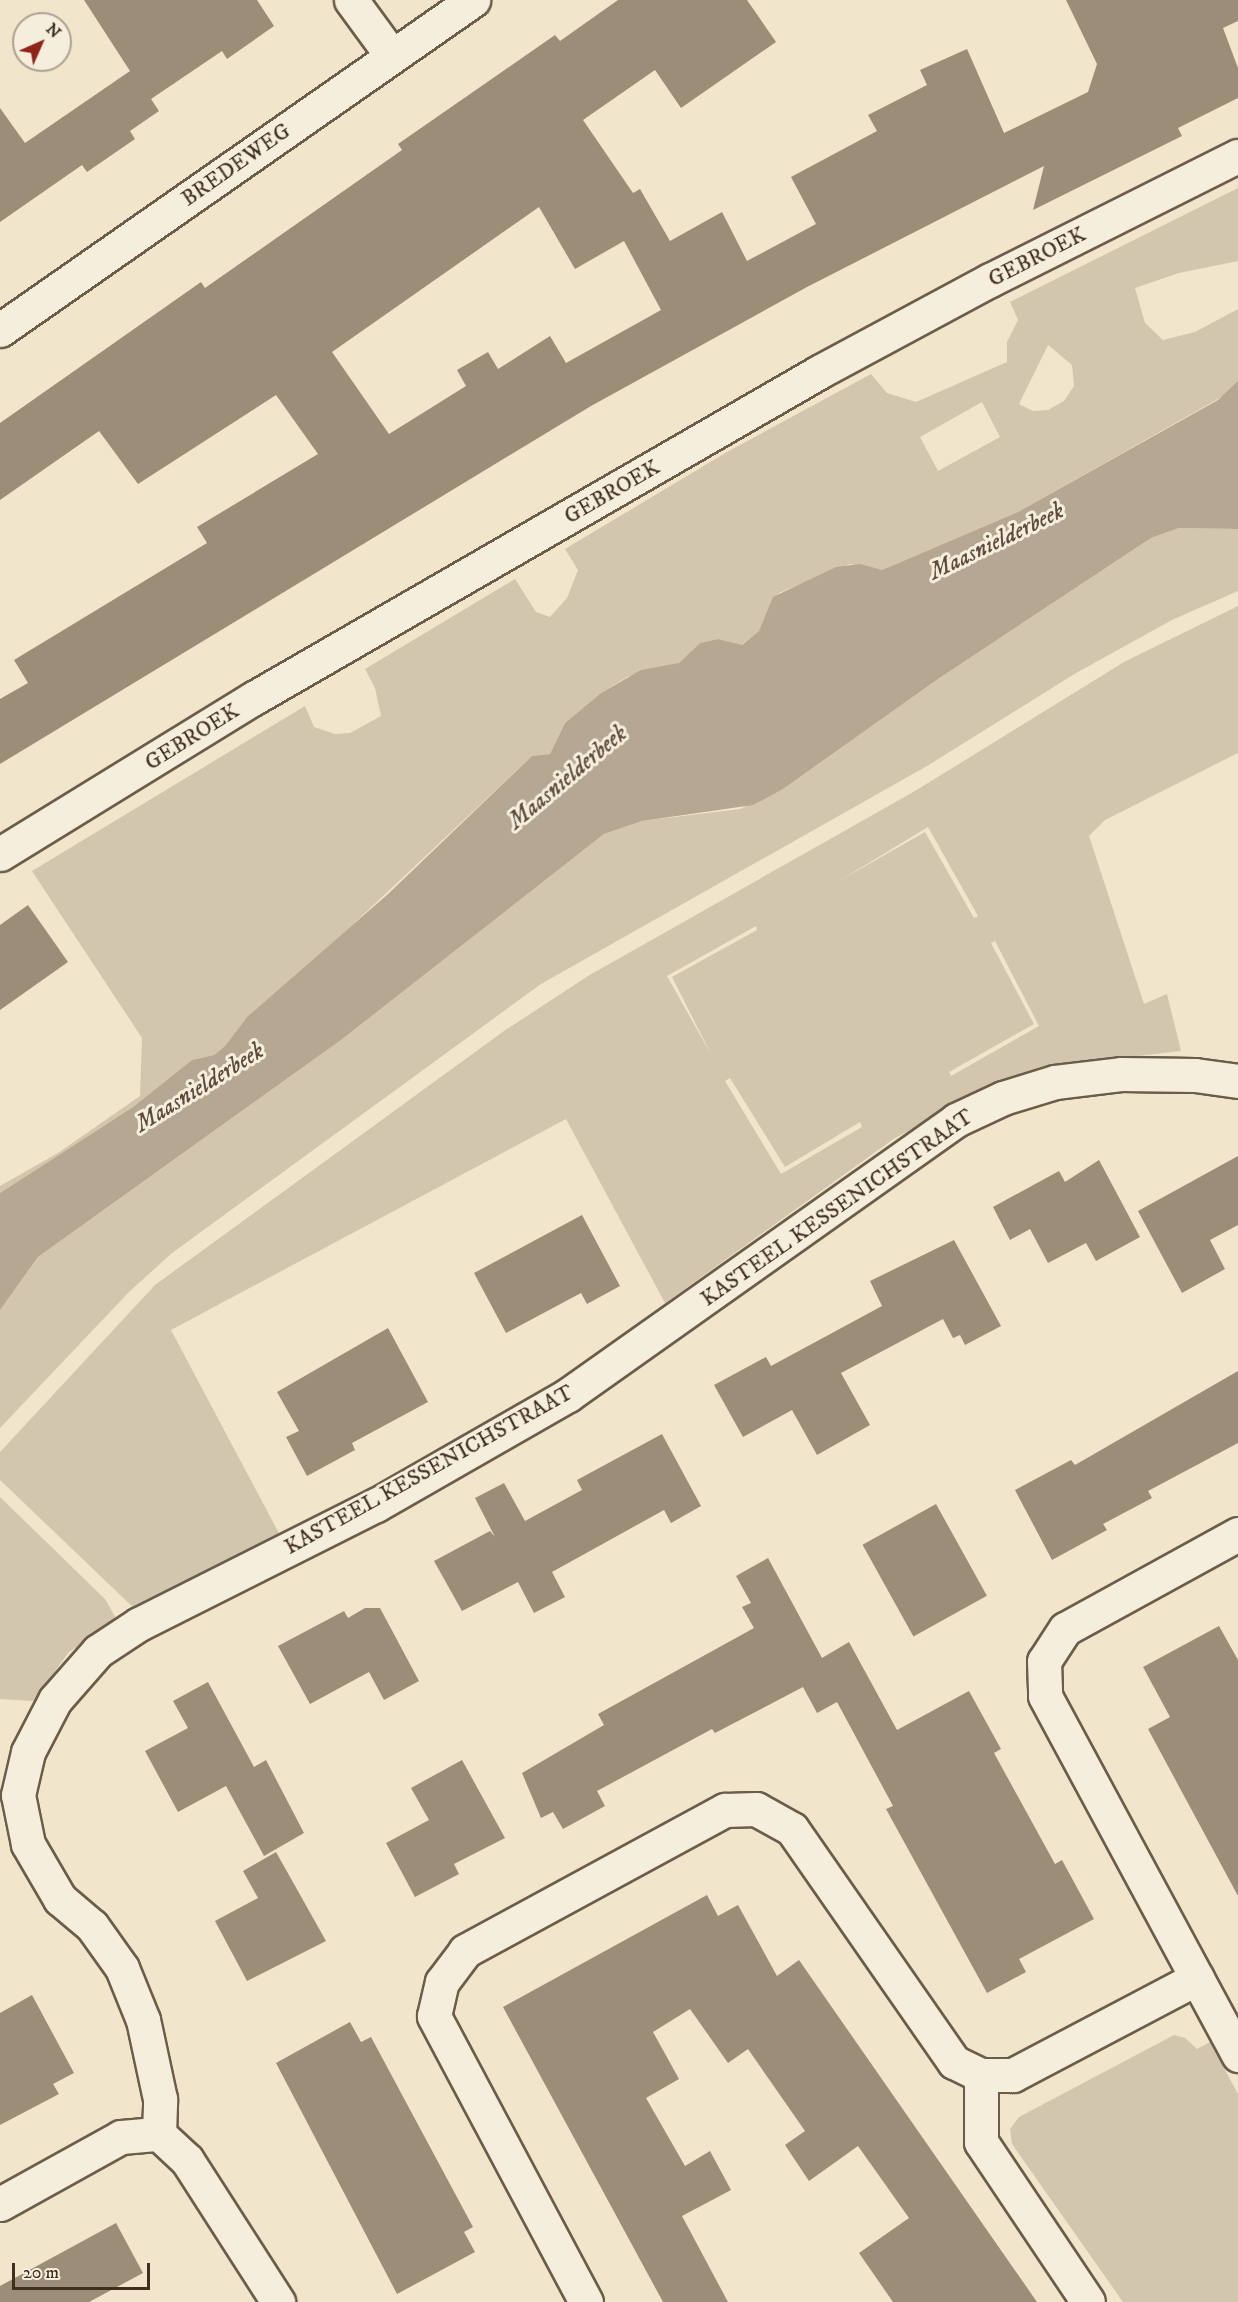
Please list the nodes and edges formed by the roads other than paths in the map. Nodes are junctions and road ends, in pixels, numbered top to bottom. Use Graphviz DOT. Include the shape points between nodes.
graph roads {
  1 [pos="351,0"];
  2 [pos="473,0"];
  3 [pos="392,56"];
  4 [pos="1238,156"];
  5 [pos="0,330"];
  6 [pos="0,855"];
  7 [pos="1238,1081"];
  8 [pos="1238,1534"];
  9 [pos="1197,1978"];
  10 [pos="1238,2055"];
  11 [pos="981,2075"];
  12 [pos="159,2134"];
  13 [pos="0,2204"];
  14 [pos="278,2302"];
  15 [pos="586,2302"];
  16 [pos="1088,2302"];
  1 -- 3 [label="street"];
  2 -- 3 [label="street, BREDEWEG"];
  3 -- 5 [label="street, BREDEWEG"];
  4 -- 6 [label="street, GEBROEK" via="990,280 819,372 254,698"];
  7 -- 12 [label="street, KASTEEL KESSENICHSTRAAT" via="1195,1075 1121,1074 1055,1082 1003,1098 956,1120 568,1395 376,1505 139,1624 98,1651 55,1700 28,1752 18,1795 28,1844 60,1899 92,1926 123,1968 143,2020 160,2099"];
  8 -- 9 [label="street" via="1065,1629 1044,1661 1045,1696"];
  9 -- 10 [label="street"];
  9 -- 11 [label="street" via="1013,2075"];
  11 -- 15 [label="street" via="954,2062 792,1829 756,1809 725,1810 465,1951 442,1982 434,2016"];
  11 -- 16 [label="street" via="981,2142"];
  12 -- 13 [label="street" via="121,2137"];
  12 -- 14 [label="street" via="187,2160"];
}
